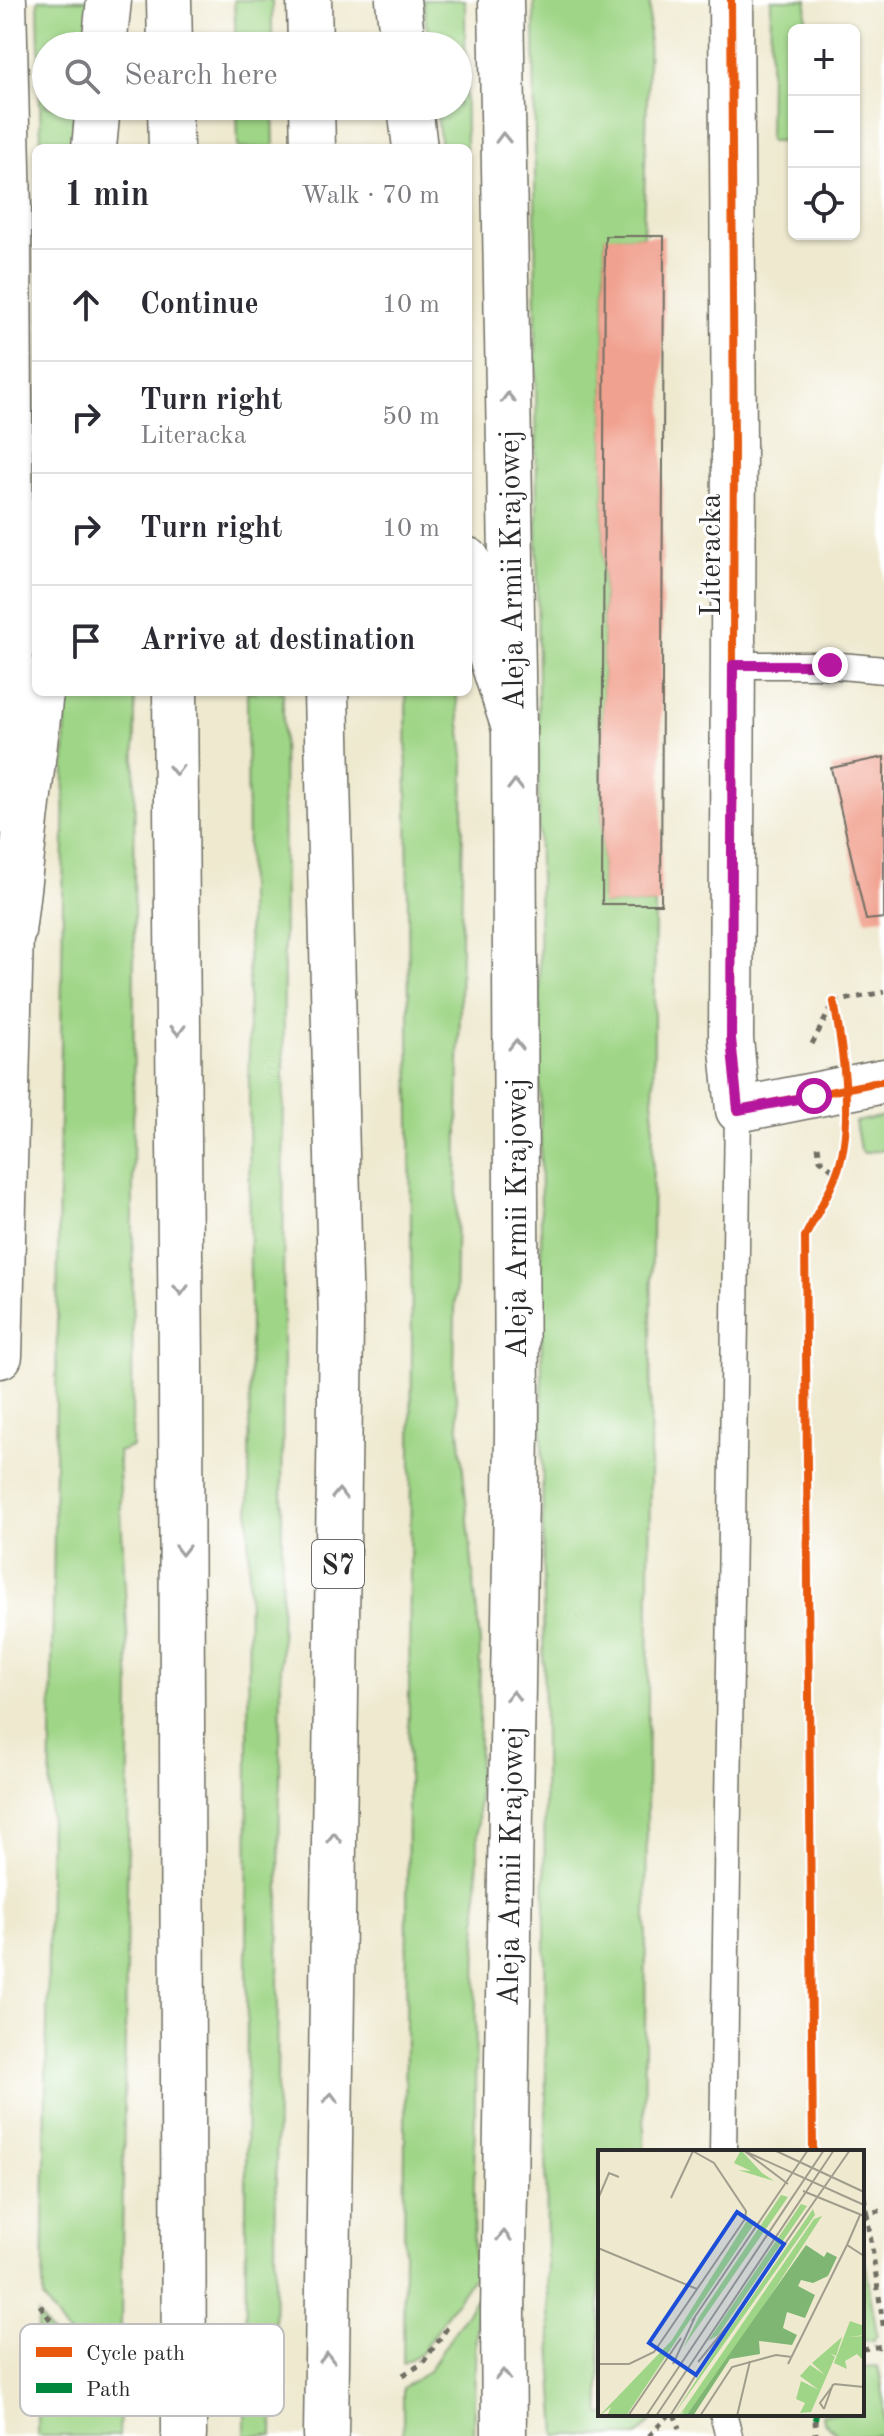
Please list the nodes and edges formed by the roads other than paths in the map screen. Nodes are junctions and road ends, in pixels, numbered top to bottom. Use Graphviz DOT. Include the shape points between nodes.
graph roads {
  1 [pos="4,0"];
  2 [pos="109,0"];
  3 [pos="169,0"];
  4 [pos="309,0"];
  5 [pos="398,0"];
  6 [pos="501,0"];
  7 [pos="731,0"];
  8 [pos="106,32"];
  9 [pos="170,32"];
  10 [pos="310,32"];
  11 [pos="401,32"];
  12 [pos="97,120"];
  13 [pos="170,120"];
  14 [pos="312,120"];
  15 [pos="412,120"];
  16 [pos="94,144"];
  17 [pos="171,144"];
  18 [pos="313,144"];
  19 [pos="415,144"];
  20 [pos="472,584"];
  21 [pos="733,665"];
  22 [pos="884,670"];
  23 [pos="41,696"];
  24 [pos="175,696"];
  25 [pos="326,696"];
  26 [pos="514,728"];
  27 [pos="13,932"];
  28 [pos="864,1086"];
  29 [pos="738,1110"];
  30 [pos="0,1356"];
  31 [pos="723,2150"];
  32 [pos="184,2324"];
  33 [pos="184,2416"];
  34 [pos="724,2416"];
  35 [pos="184,2436"];
  36 [pos="326,2436"];
  37 [pos="504,2436"];
  38 [pos="729,2436"];
  1 -- 27 [label="main road"];
  2 -- 8 [label="main road"];
  3 -- 9 [label="main road"];
  4 -- 10 [label="main road"];
  5 -- 11 [label="main road"];
  26 -- 6 [label="main road, Aleja Armii Krajowej, one-way"];
  7 -- 21 [label="main road, Literacka"];
  12 -- 16 [label="main road"];
  13 -- 17 [label="main road"];
  14 -- 18 [label="main road"];
  15 -- 19 [label="main road"];
  20 -- 26 [label="main road"];
  21 -- 22 [label="lane"];
  21 -- 29 [label="main road, Literacka" via="731,1039"];
  23 -- 27 [label="main road"];
  24 -- 32 [label="main road, one-way"];
  36 -- 25 [label="main road, S7, one-way" via="341,1324"];
  37 -- 26 [label="main road, Aleja Armii Krajowej, one-way" via="517,1431"];
  27 -- 30 [label="main road"];
  28 -- 29 [label="main road"];
  29 -- 31 [label="lane"];
  33 -- 35 [label="main road, one-way"];
  34 -- 38 [label="lane"];
}
